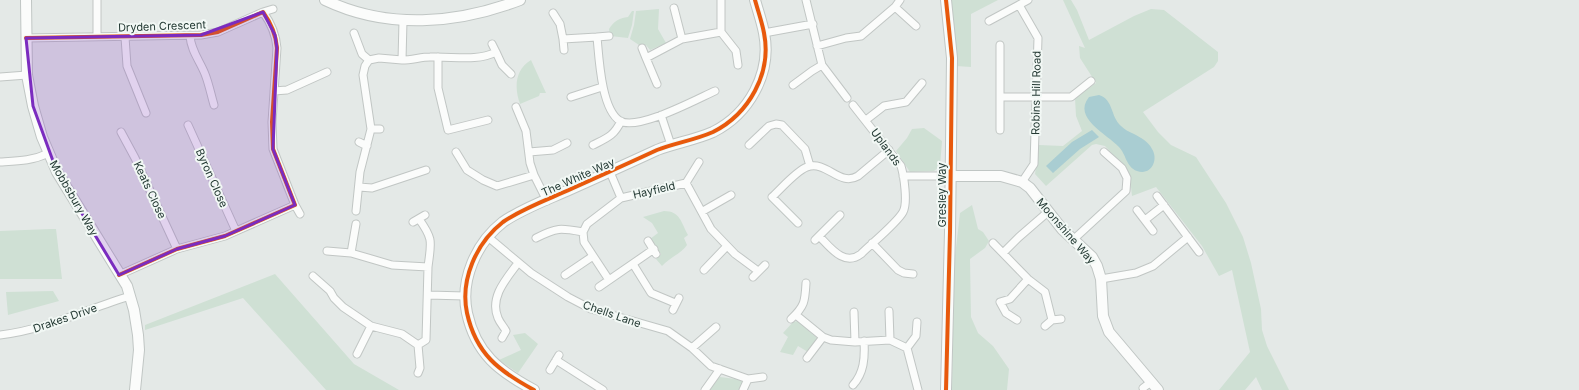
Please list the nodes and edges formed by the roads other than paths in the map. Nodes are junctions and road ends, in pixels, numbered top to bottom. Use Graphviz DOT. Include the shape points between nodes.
graph roads {
  1 [pos="26,0"];
  2 [pos="96,0"];
  3 [pos="327,0"];
  4 [pos="520,0"];
  5 [pos="721,0"];
  6 [pos="755,0"];
  7 [pos="806,0"];
  8 [pos="900,0"];
  9 [pos="946,0"];
  10 [pos="1028,0"];
  11 [pos="1019,5"];
  12 [pos="895,6"];
  13 [pos="674,8"];
  14 [pos="273,9"];
  15 [pos="263,12"];
  16 [pos="553,13"];
  17 [pos="402,21"];
  18 [pos="990,21"];
  19 [pos="813,24"];
  20 [pos="916,26"];
  21 [pos="721,32"];
  22 [pos="354,33"];
  23 [pos="764,33"];
  24 [pos="190,36"];
  25 [pos="609,36"];
  26 [pos="96,37"];
  27 [pos="125,37"];
  28 [pos="596,37"];
  29 [pos="26,38"];
  30 [pos="563,39"];
  31 [pos="682,39"];
  32 [pos="492,44"];
  33 [pos="1000,44"];
  34 [pos="817,46"];
  35 [pos="642,48"];
  36 [pos="564,50"];
  37 [pos="496,52"];
  38 [pos="438,57"];
  39 [pos="646,58"];
  40 [pos="369,60"];
  41 [pos="402,60"];
  42 [pos="738,65"];
  43 [pos="822,65"];
  44 [pos="327,72"];
  45 [pos="511,74"];
  46 [pos="27,75"];
  47 [pos="0,77"];
  48 [pos="1091,82"];
  49 [pos="922,83"];
  50 [pos="657,84"];
  51 [pos="793,85"];
  52 [pos="602,87"];
  53 [pos="274,91"];
  54 [pos="715,91"];
  55 [pos="571,97"];
  56 [pos="1000,97"];
  57 [pos="847,98"];
  58 [pos="1037,98"];
  59 [pos="214,105"];
  60 [pos="853,105"];
  61 [pos="516,107"];
  62 [pos="146,113"];
  63 [pos="661,115"];
  64 [pos="488,120"];
  65 [pos="866,120"];
  66 [pos="621,121"];
  67 [pos="188,125"];
  68 [pos="380,128"];
  69 [pos="371,129"];
  70 [pos="1000,130"];
  71 [pos="121,132"];
  72 [pos="359,142"];
  73 [pos="567,143"];
  74 [pos="593,145"];
  75 [pos="672,145"];
  76 [pos="749,145"];
  77 [pos="367,146"];
  78 [pos="889,150"];
  79 [pos="456,152"];
  80 [pos="529,152"];
  81 [pos="1104,152"];
  82 [pos="49,153"];
  83 [pos="0,162"];
  84 [pos="699,162"];
  85 [pos="810,166"];
  86 [pos="426,170"];
  87 [pos="610,172"];
  88 [pos="534,175"];
  89 [pos="904,176"];
  90 [pos="951,176"];
  91 [pos="1022,182"];
  92 [pos="686,183"];
  93 [pos="359,187"];
  94 [pos="725,196"];
  95 [pos="1157,196"];
  96 [pos="621,198"];
  97 [pos="547,200"];
  98 [pos="295,205"];
  99 [pos="1164,205"];
  100 [pos="1137,210"];
  101 [pos="356,211"];
  102 [pos="703,211"];
  103 [pos="1049,211"];
  104 [pos="300,214"];
  105 [pos="840,215"];
  106 [pos="419,219"];
  107 [pos="1145,220"];
  108 [pos="798,223"];
  109 [pos="356,224"];
  110 [pos="236,231"];
  111 [pos="1153,231"];
  112 [pos="584,232"];
  113 [pos="488,237"];
  114 [pos="1188,237"];
  115 [pos="536,238"];
  116 [pos="1074,239"];
  117 [pos="648,241"];
  118 [pos="872,243"];
  119 [pos="993,244"];
  120 [pos="727,246"];
  121 [pos="177,249"];
  122 [pos="327,251"];
  123 [pos="1199,252"];
  124 [pos="351,253"];
  125 [pos="1003,253"];
  126 [pos="593,256"];
  127 [pos="518,263"];
  128 [pos="632,264"];
  129 [pos="705,264"];
  130 [pos="765,265"];
  131 [pos="428,267"];
  132 [pos="758,271"];
  133 [pos="912,274"];
  134 [pos="119,275"];
  135 [pos="313,276"];
  136 [pos="565,276"];
  137 [pos="753,277"];
  138 [pos="1028,278"];
  139 [pos="1101,279"];
  140 [pos="609,280"];
  141 [pos="806,283"];
  142 [pos="599,287"];
  143 [pos="428,295"];
  144 [pos="130,296"];
  145 [pos="465,296"];
  146 [pos="676,303"];
  147 [pos="889,311"];
  148 [pos="854,312"];
  149 [pos="1061,319"];
  150 [pos="1017,320"];
  151 [pos="1052,320"];
  152 [pos="917,322"];
  153 [pos="371,326"];
  154 [pos="1045,326"];
  155 [pos="716,327"];
  156 [pos="0,335"];
  157 [pos="823,337"];
  158 [pos="502,338"];
  159 [pos="890,340"];
  160 [pos="855,342"];
  161 [pos="864,342"];
  162 [pos="418,345"];
  163 [pos="692,348"];
  164 [pos="907,348"];
  165 [pos="357,354"];
  166 [pos="808,358"];
  167 [pos="720,369"];
  168 [pos="550,370"];
  169 [pos="418,373"];
  170 [pos="763,377"];
  171 [pos="748,379"];
  172 [pos="853,385"];
  173 [pos="1155,386"];
  174 [pos="1143,388"];
  175 [pos="135,390"];
  176 [pos="532,390"];
  177 [pos="603,390"];
  178 [pos="705,390"];
  179 [pos="743,390"];
  180 [pos="918,390"];
  181 [pos="946,390"];
  1 -- 29 [label="street, Mobbsbury Way"];
  2 -- 26 [label="street"];
  3 -- 17 [label="street" via="358,12"];
  4 -- 17 [label="street" via="475,14 435,21"];
  5 -- 21 [label="street"];
  6 -- 23 [label="street, The White Way"];
  7 -- 19 [label="street"];
  8 -- 12 [label="street"];
  9 -- 90 [label="street, Gresley Way" via="952,58"];
  10 -- 11 [label="street"];
  11 -- 18 [label="street"];
  11 -- 58 [label="street, Robins Hill Road" via="1038,38"];
  12 -- 20 [label="street"];
  12 -- 34 [label="street" via="861,36"];
  13 -- 31 [label="street"];
  14 -- 15 [label="street, Dryden Crescent"];
  15 -- 24 [label="street, Dryden Crescent" via="218,32"];
  15 -- 53 [label="street" via="276,40"];
  16 -- 30 [label="street" via="560,24"];
  17 -- 41 [label="street"];
  19 -- 23 [label="street"];
  19 -- 34 [label="street"];
  21 -- 31 [label="street"];
  21 -- 42 [label="street" via="736,51"];
  22 -- 40 [label="street" via="362,54"];
  23 -- 75 [label="street, The White Way" via="763,69 758,88 741,111 714,131"];
  24 -- 27 [label="street, Dryden Crescent"];
  24 -- 59 [label="street"];
  25 -- 28 [label="street"];
  26 -- 27 [label="street, Dryden Crescent"];
  26 -- 29 [label="street, Dryden Crescent"];
  27 -- 62 [label="street" via="126,66"];
  28 -- 30 [label="street"];
  28 -- 52 [label="street"];
  29 -- 46 [label="street, Mobbsbury Way"];
  30 -- 36 [label="street"];
  31 -- 39 [label="street"];
  32 -- 37 [label="street"];
  33 -- 56 [label="street"];
  34 -- 43 [label="street"];
  35 -- 39 [label="street"];
  37 -- 38 [label="street" via="479,58"];
  37 -- 45 [label="street" via="502,65"];
  38 -- 41 [label="street"];
  38 -- 64 [label="street" via="438,88 448,130"];
  39 -- 50 [label="street"];
  40 -- 41 [label="street"];
  40 -- 69 [label="street" via="363,75"];
  43 -- 51 [label="street"];
  43 -- 57 [label="street"];
  44 -- 53 [label="street" via="287,90"];
  46 -- 47 [label="street"];
  46 -- 82 [label="street, Mobbsbury Way" via="33,106"];
  48 -- 58 [label="street" via="1071,97"];
  49 -- 65 [label="street, Uplands" via="919,93 906,102 884,106"];
  52 -- 55 [label="street"];
  52 -- 66 [label="street" via="613,113"];
  53 -- 98 [label="street" via="273,149"];
  54 -- 63 [label="street"];
  56 -- 58 [label="street"];
  56 -- 70 [label="street"];
  58 -- 91 [label="street, Robins Hill Road" via="1034,164"];
  60 -- 65 [label="street, Uplands"];
  61 -- 80 [label="street" via="526,131"];
  63 -- 66 [label="street" via="636,122"];
  63 -- 75 [label="street"];
  65 -- 78 [label="street, Uplands"];
  66 -- 74 [label="street" via="611,136"];
  67 -- 110 [label="street, Byron Close"];
  68 -- 69 [label="street"];
  69 -- 77 [label="street"];
  71 -- 121 [label="street, Keats Close"];
  72 -- 77 [label="street"];
  73 -- 80 [label="street" via="554,152"];
  75 -- 87 [label="street, The White Way"];
  76 -- 85 [label="street" via="769,126 782,126 805,149"];
  77 -- 93 [label="street"];
  78 -- 85 [label="street" via="852,179 842,178 822,166"];
  78 -- 89 [label="street, Uplands" via="901,166"];
  79 -- 88 [label="street" via="468,170 497,186"];
  80 -- 88 [label="street"];
  81 -- 116 [label="street" via="1122,168 1127,178 1126,191"];
  82 -- 83 [label="street" via="36,159"];
  82 -- 134 [label="street, Mobbsbury Way" via="57,172"];
  84 -- 92 [label="street, Hayfield" via="697,171"];
  85 -- 108 [label="street" via="803,169 772,197"];
  86 -- 93 [label="street" via="372,188"];
  87 -- 96 [label="street, Hayfield"];
  87 -- 97 [label="street, The White Way"];
  88 -- 97 [label="street"];
  89 -- 90 [label="street, Uplands"];
  89 -- 118 [label="street, Uplands" via="904,211"];
  90 -- 91 [label="street, Moonshine Way" via="1001,176"];
  90 -- 181 [label="street, Gresley Way"];
  91 -- 103 [label="street, Moonshine Way"];
  92 -- 96 [label="street, Hayfield"];
  92 -- 102 [label="street, Hayfield"];
  93 -- 101 [label="street"];
  94 -- 102 [label="street"];
  95 -- 99 [label="street"];
  96 -- 112 [label="street, Hayfield" via="590,221"];
  97 -- 113 [label="street, The White Way" via="510,218"];
  98 -- 104 [label="street"];
  98 -- 110 [label="street"];
  99 -- 107 [label="street"];
  99 -- 114 [label="street"];
  100 -- 107 [label="street"];
  102 -- 120 [label="street, Hayfield" via="711,229"];
  103 -- 116 [label="street, Moonshine Way" via="1062,229"];
  103 -- 125 [label="street"];
  105 -- 118 [label="street, Uplands" via="817,238 838,255 848,258 858,256"];
  106 -- 131 [label="street" via="431,240"];
  107 -- 111 [label="street"];
  109 -- 124 [label="street"];
  110 -- 121 [label="street"];
  112 -- 115 [label="street" via="555,229"];
  112 -- 126 [label="street" via="583,240"];
  113 -- 127 [label="street, Chells Lane"];
  113 -- 145 [label="street, The White Way" via="471,265"];
  114 -- 123 [label="street"];
  114 -- 139 [label="street" via="1154,266 1136,273"];
  116 -- 139 [label="street, Moonshine Way" via="1092,257"];
  117 -- 128 [label="street" via="655,251"];
  118 -- 133 [label="street" via="898,270"];
  119 -- 125 [label="street"];
  120 -- 129 [label="street"];
  120 -- 132 [label="street, Hayfield"];
  121 -- 134 [label="street"];
  122 -- 124 [label="street"];
  124 -- 131 [label="street" via="392,265"];
  125 -- 138 [label="street"];
  126 -- 136 [label="street"];
  126 -- 140 [label="street"];
  127 -- 158 [label="street" via="502,284 496,305 498,317 506,332"];
  127 -- 163 [label="street, Chells Lane" via="568,297 591,309 668,331"];
  128 -- 140 [label="street"];
  128 -- 146 [label="street" via="651,293"];
  130 -- 132 [label="street"];
  131 -- 143 [label="street"];
  132 -- 137 [label="street"];
  134 -- 144 [label="street, Mobbsbury Way"];
  135 -- 153 [label="street" via="343,307"];
  138 -- 150 [label="street" via="1010,299 1000,302 1006,313"];
  138 -- 151 [label="street" via="1045,292"];
  139 -- 173 [label="street, Moonshine Way" via="1103,316 1109,332"];
  140 -- 142 [label="street"];
  141 -- 157 [label="street" via="806,300 794,317"];
  143 -- 145 [label="street"];
  143 -- 162 [label="street" via="426,340"];
  144 -- 156 [label="street, Drakes Drive" via="45,326"];
  144 -- 175 [label="street, Mobbsbury Way" via="138,330"];
  145 -- 176 [label="street, The White Way" via="474,336 484,352 498,367"];
  147 -- 159 [label="street"];
  148 -- 160 [label="street"];
  149 -- 151 [label="street"];
  151 -- 154 [label="street"];
  152 -- 164 [label="street" via="916,336"];
  153 -- 162 [label="street" via="402,334"];
  153 -- 165 [label="street"];
  155 -- 163 [label="street"];
  157 -- 160 [label="street"];
  157 -- 166 [label="street"];
  159 -- 161 [label="street"];
  159 -- 164 [label="street"];
  160 -- 161 [label="street"];
  161 -- 172 [label="street" via="862,380"];
  162 -- 169 [label="street"];
  163 -- 167 [label="street, Chells Lane" via="711,366"];
  164 -- 180 [label="street"];
  167 -- 171 [label="street, Chells Lane"];
  167 -- 178 [label="street"];
  168 -- 177 [label="street" via="558,357"];
  170 -- 171 [label="street, Chells Lane"];
  171 -- 179 [label="street"];
  173 -- 174 [label="street"];
}
